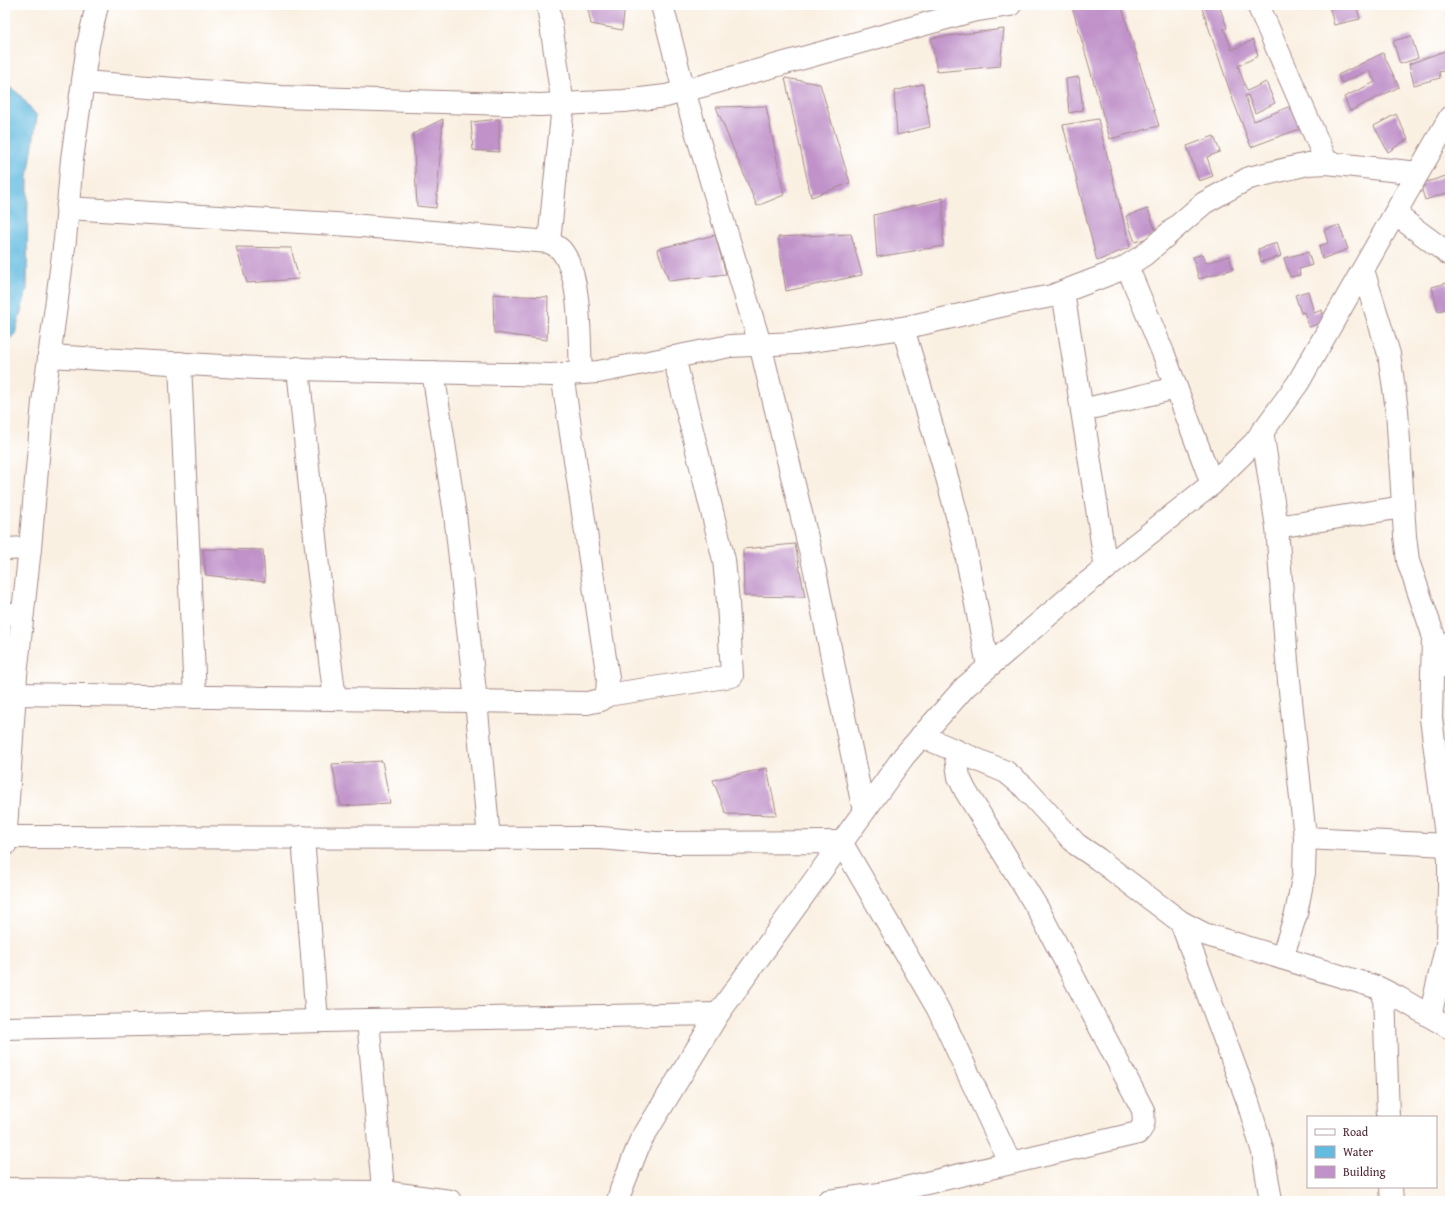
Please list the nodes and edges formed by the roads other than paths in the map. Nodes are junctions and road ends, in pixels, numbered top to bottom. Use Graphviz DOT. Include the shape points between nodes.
graph roads {
  1 [pos="97,5"];
  2 [pos="548,5"];
  3 [pos="662,5"];
  4 [pos="1010,5"];
  5 [pos="1258,5"];
  6 [pos="83,82"];
  7 [pos="684,91"];
  8 [pos="563,104"];
  9 [pos="1450,117"];
  10 [pos="1327,163"];
  11 [pos="1418,173"];
  12 [pos="67,208"];
  13 [pos="1395,214"];
  14 [pos="549,242"];
  15 [pos="1450,255"];
  16 [pos="1127,266"];
  17 [pos="1363,270"];
  18 [pos="1063,292"];
  19 [pos="903,328"];
  20 [pos="760,344"];
  21 [pos="49,356"];
  22 [pos="674,356"];
  23 [pos="180,363"];
  24 [pos="298,368"];
  25 [pos="432,372"];
  26 [pos="571,373"];
  27 [pos="1176,388"];
  28 [pos="1082,410"];
  29 [pos="1262,431"];
  30 [pos="1212,484"];
  31 [pos="1403,507"];
  32 [pos="1277,526"];
  33 [pos="30,548"];
  34 [pos="5,549"];
  35 [pos="1106,569"];
  36 [pos="14,614"];
  37 [pos="1433,634"];
  38 [pos="988,666"];
  39 [pos="1450,668"];
  40 [pos="15,694"];
  41 [pos="607,695"];
  42 [pos="195,697"];
  43 [pos="335,699"];
  44 [pos="476,701"];
  45 [pos="921,736"];
  46 [pos="954,750"];
  47 [pos="6,802"];
  48 [pos="864,811"];
  49 [pos="6,837"];
  50 [pos="303,837"];
  51 [pos="489,838"];
  52 [pos="1305,838"];
  53 [pos="841,842"];
  54 [pos="5,845"];
  55 [pos="1447,845"];
  56 [pos="1450,894"];
  57 [pos="1181,922"];
  58 [pos="1282,958"];
  59 [pos="1384,991"];
  60 [pos="718,1014"];
  61 [pos="1430,1016"];
  62 [pos="368,1020"];
  63 [pos="317,1021"];
  64 [pos="5,1028"];
  65 [pos="1450,1028"];
  66 [pos="1388,1116"];
  67 [pos="1010,1163"];
  68 [pos="1391,1188"];
  69 [pos="5,1189"];
  70 [pos="118,1196"];
  71 [pos="384,1197"];
  72 [pos="450,1201"];
  73 [pos="618,1201"];
  74 [pos="828,1201"];
  75 [pos="1271,1201"];
  76 [pos="1392,1201"];
  1 -- 6 [label="street"];
  2 -- 8 [label="street"];
  3 -- 7 [label="street"];
  4 -- 7 [label="street" via="972,11"];
  5 -- 10 [label="street"];
  6 -- 8 [label="street" via="281,97 540,106"];
  6 -- 12 [label="street"];
  7 -- 8 [label="street" via="624,101"];
  7 -- 20 [label="street"];
  8 -- 14 [label="street"];
  9 -- 11 [label="street"];
  10 -- 11 [label="street"];
  10 -- 16 [label="street" via="1308,164 1249,178 1204,203 1144,255"];
  11 -- 13 [label="street"];
  12 -- 14 [label="street" via="351,225"];
  12 -- 21 [label="street"];
  13 -- 15 [label="street"];
  13 -- 17 [label="street"];
  14 -- 26 [label="street" via="561,250 570,265 578,302"];
  16 -- 18 [label="street"];
  16 -- 27 [label="street"];
  17 -- 29 [label="street" via="1298,383"];
  17 -- 31 [label="street" via="1389,354 1397,410"];
  18 -- 19 [label="street"];
  18 -- 28 [label="street"];
  19 -- 20 [label="street" via="796,343"];
  19 -- 38 [label="street" via="964,543"];
  20 -- 22 [label="street" via="730,346"];
  20 -- 48 [label="street" via="815,571"];
  21 -- 23 [label="street"];
  21 -- 33 [label="street"];
  22 -- 26 [label="street" via="598,372"];
  22 -- 41 [label="street" via="724,560 732,676"];
  23 -- 24 [label="street"];
  23 -- 42 [label="street"];
  24 -- 25 [label="street"];
  24 -- 43 [label="street" via="318,567"];
  25 -- 26 [label="street"];
  25 -- 44 [label="street" via="455,514"];
  26 -- 41 [label="street" via="608,678"];
  27 -- 28 [label="street"];
  27 -- 30 [label="street"];
  28 -- 35 [label="street"];
  29 -- 30 [label="street" via="1255,442"];
  29 -- 32 [label="street"];
  30 -- 35 [label="street"];
  31 -- 32 [label="street"];
  31 -- 37 [label="street" via="1408,562"];
  32 -- 52 [label="street" via="1287,661"];
  33 -- 34 [label="street"];
  33 -- 36 [label="street"];
  35 -- 38 [label="street"];
  36 -- 40 [label="street"];
  37 -- 39 [label="street"];
  37 -- 55 [label="street" via="1431,718"];
  38 -- 45 [label="street" via="964,687"];
  40 -- 42 [label="street"];
  40 -- 47 [label="street"];
  41 -- 44 [label="street" via="600,700 587,702"];
  42 -- 43 [label="street"];
  43 -- 44 [label="street"];
  44 -- 51 [label="street"];
  45 -- 46 [label="street"];
  45 -- 48 [label="street"];
  46 -- 57 [label="street" via="1006,772 1076,844"];
  46 -- 67 [label="street" via="959,778 1038,908 1142,1110 1144,1120 1138,1133"];
  47 -- 49 [label="street"];
  48 -- 53 [label="street"];
  49 -- 50 [label="street"];
  49 -- 54 [label="street"];
  50 -- 51 [label="street"];
  50 -- 63 [label="street"];
  51 -- 53 [label="street" via="601,838 654,843"];
  52 -- 55 [label="street"];
  52 -- 58 [label="street" via="1304,873 1296,914"];
  53 -- 60 [label="street"];
  53 -- 67 [label="street" via="938,1009"];
  55 -- 56 [label="street"];
  56 -- 61 [label="street" via="1448,940"];
  57 -- 58 [label="street" via="1204,934"];
  57 -- 75 [label="street" via="1248,1102 1263,1152"];
  58 -- 59 [label="street"];
  59 -- 61 [label="street"];
  59 -- 66 [label="street"];
  60 -- 62 [label="street"];
  60 -- 73 [label="street" via="640,1142"];
  61 -- 65 [label="street"];
  62 -- 63 [label="street"];
  62 -- 71 [label="street"];
  63 -- 64 [label="street"];
  67 -- 74 [label="street" via="880,1194"];
  68 -- 76 [label="street"];
  69 -- 70 [label="street"];
  70 -- 71 [label="street"];
  71 -- 72 [label="street"];
}
